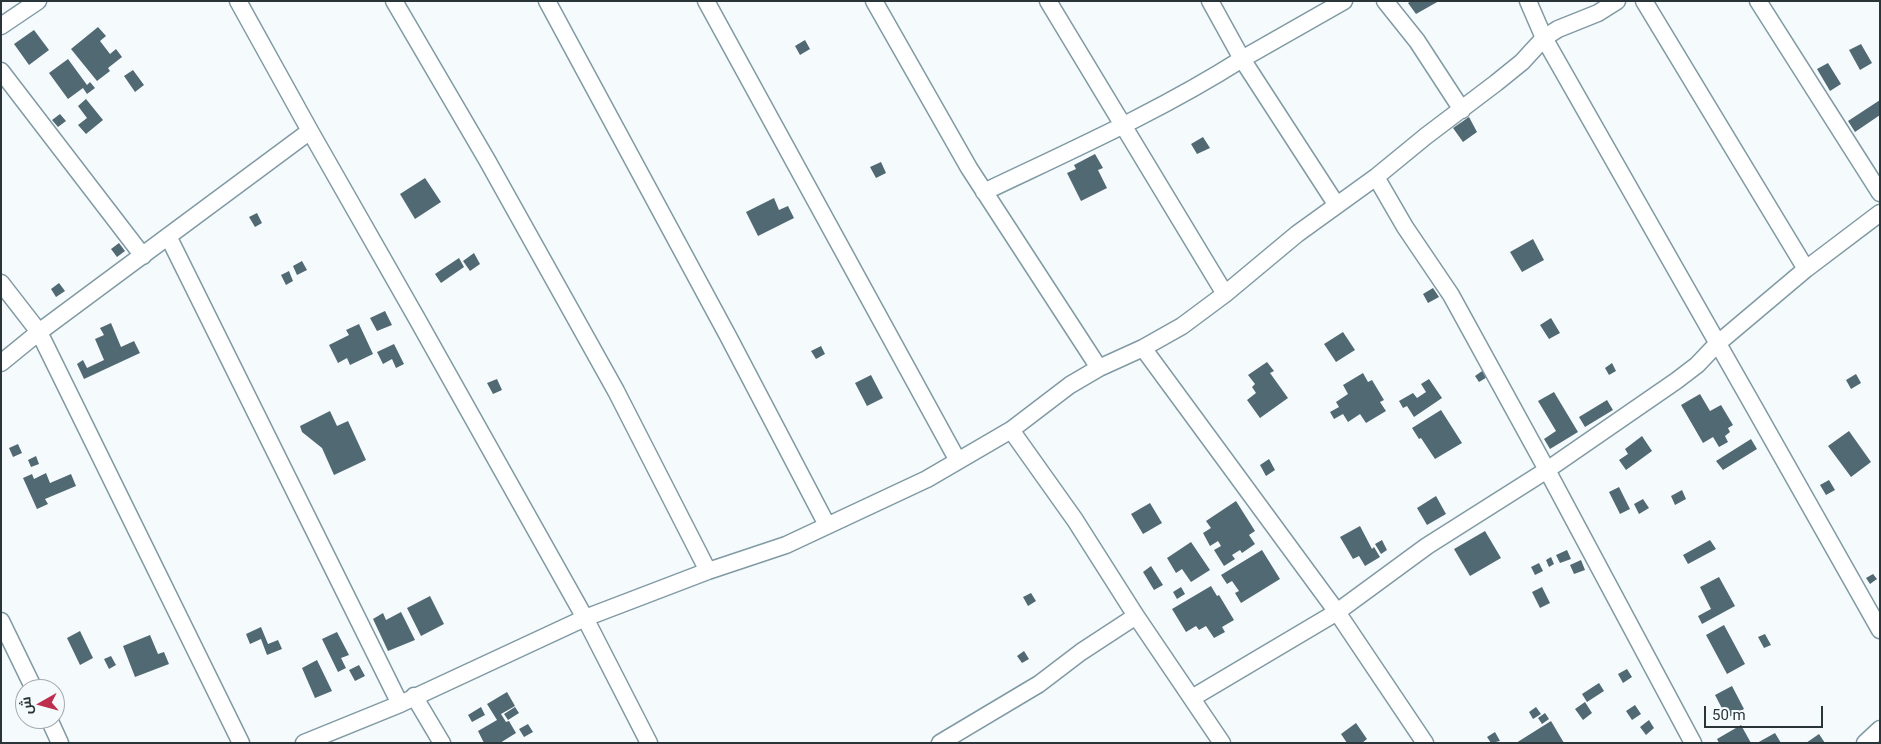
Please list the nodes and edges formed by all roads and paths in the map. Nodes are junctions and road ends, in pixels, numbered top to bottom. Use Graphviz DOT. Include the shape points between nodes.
graph roads {
  1 [pos="38,1"];
  2 [pos="238,1"];
  3 [pos="394,1"];
  4 [pos="547,1"];
  5 [pos="706,1"];
  6 [pos="874,1"];
  7 [pos="1048,1"];
  8 [pos="1210,1"];
  9 [pos="1344,1"];
  10 [pos="1385,1"];
  11 [pos="1528,1"];
  12 [pos="1617,1"];
  13 [pos="1644,1"];
  14 [pos="1758,1"];
  15 [pos="1,26"];
  16 [pos="1544,38"];
  17 [pos="1242,59"];
  18 [pos="1,71"];
  19 [pos="1462,110"];
  20 [pos="1122,126"];
  21 [pos="310,131"];
  22 [pos="1376,177"];
  23 [pos="984,192"];
  24 [pos="1880,193"];
  25 [pos="1336,204"];
  26 [pos="1880,212"];
  27 [pos="168,236"];
  28 [pos="143,256"];
  29 [pos="1806,269"];
  30 [pos="1,283"];
  31 [pos="1225,294"];
  32 [pos="39,332"];
  33 [pos="1717,344"];
  34 [pos="1143,348"];
  35 [pos="1,363"];
  36 [pos="1099,368"];
  37 [pos="1011,430"];
  38 [pos="958,461"];
  39 [pos="1548,470"];
  40 [pos="827,525"];
  41 [pos="708,571"];
  42 [pos="1337,612"];
  43 [pos="1136,616"];
  44 [pos="585,618"];
  45 [pos="1,621"];
  46 [pos="1880,630"];
  47 [pos="29,679"];
  48 [pos="1192,698"];
  49 [pos="407,700"];
  50 [pos="54,729"];
  51 [pos="1880,729"];
  52 [pos="60,743"];
  53 [pos="241,743"];
  54 [pos="304,743"];
  55 [pos="442,743"];
  56 [pos="649,743"];
  57 [pos="940,743"];
  58 [pos="1222,743"];
  59 [pos="1425,743"];
  60 [pos="1693,743"];
  61 [pos="1865,743"];
  1 -- 15 [label="street"];
  2 -- 21 [label="street"];
  3 -- 41 [label="street" via="449,92 606,374"];
  4 -- 40 [label="street"];
  5 -- 38 [label="street"];
  6 -- 23 [label="street"];
  7 -- 20 [label="street"];
  8 -- 17 [label="street"];
  9 -- 17 [label="street"];
  10 -- 19 [label="street" via="1417,41"];
  11 -- 16 [label="street"];
  12 -- 16 [label="street"];
  13 -- 29 [label="street"];
  14 -- 24 [label="street"];
  16 -- 19 [label="street" via="1522,62"];
  16 -- 33 [label="street"];
  17 -- 20 [label="street"];
  17 -- 25 [label="street"];
  18 -- 28 [label="street"];
  19 -- 22 [label="street"];
  20 -- 23 [label="street"];
  20 -- 31 [label="street"];
  21 -- 27 [label="street"];
  21 -- 44 [label="street"];
  22 -- 25 [label="street"];
  22 -- 39 [label="street" via="1451,296"];
  23 -- 36 [label="street"];
  25 -- 31 [label="street"];
  26 -- 29 [label="street"];
  27 -- 28 [label="street"];
  27 -- 49 [label="street"];
  28 -- 32 [label="street"];
  29 -- 33 [label="street"];
  30 -- 32 [label="street"];
  31 -- 34 [label="street" via="1182,326"];
  32 -- 35 [label="street"];
  32 -- 53 [label="street"];
  33 -- 39 [label="street" via="1676,381"];
  33 -- 46 [label="street"];
  34 -- 36 [label="street"];
  34 -- 42 [label="street"];
  36 -- 37 [label="street" via="1070,385"];
  37 -- 38 [label="street"];
  37 -- 43 [label="street" via="1075,520"];
  38 -- 40 [label="street" via="927,479"];
  39 -- 42 [label="street" via="1427,546"];
  39 -- 60 [label="street"];
  40 -- 41 [label="street" via="786,545"];
  41 -- 44 [label="street"];
  42 -- 48 [label="street"];
  42 -- 59 [label="street"];
  43 -- 48 [label="street"];
  43 -- 57 [label="street" via="1039,684"];
  44 -- 49 [label="street"];
  44 -- 56 [label="street"];
  45 -- 47 [label="street"];
  48 -- 58 [label="street"];
  49 -- 54 [label="street"];
  49 -- 55 [label="street"];
  50 -- 52 [label="street"];
  51 -- 61 [label="street"];
}
